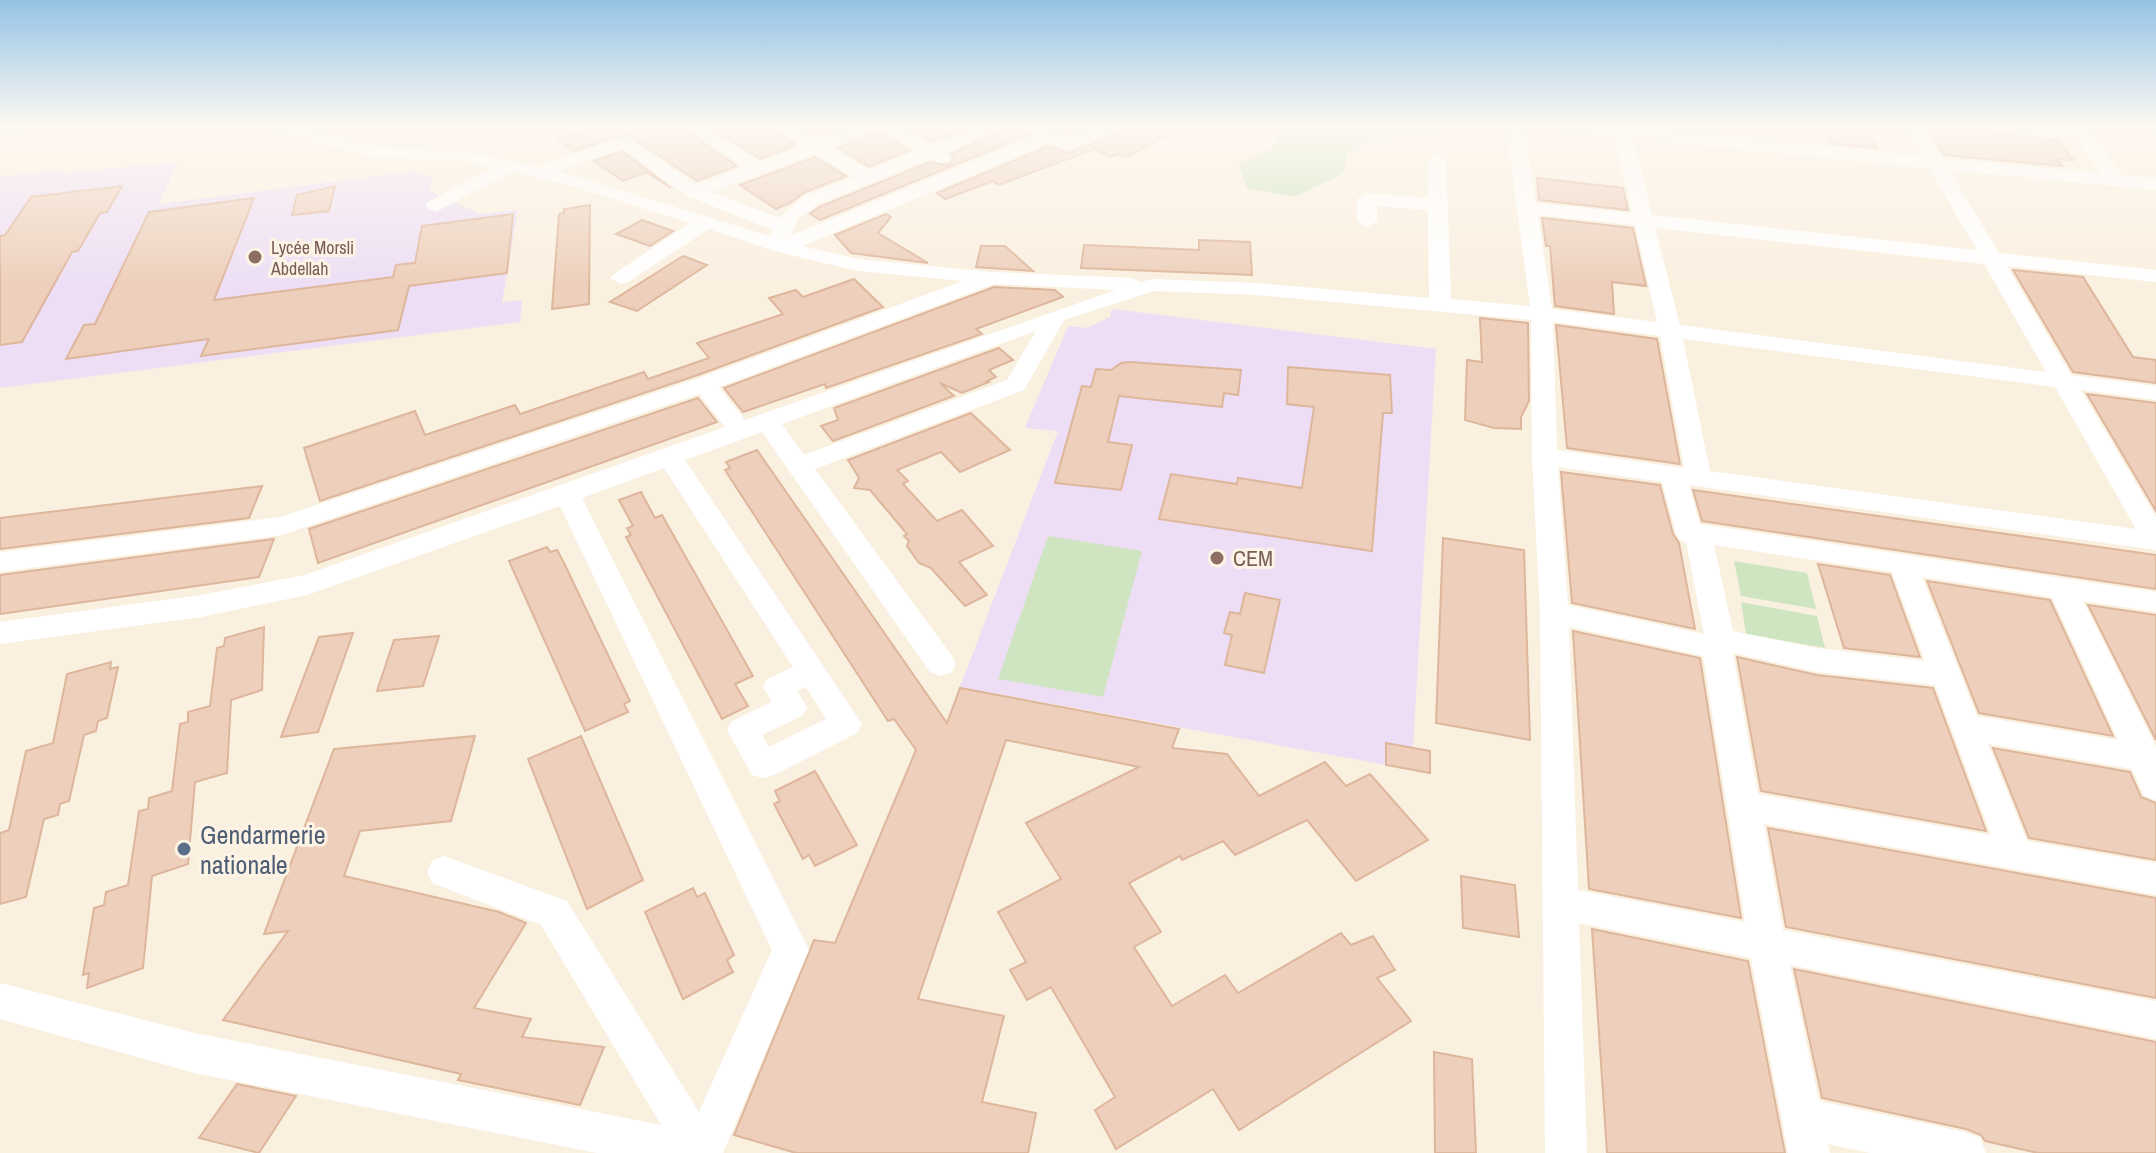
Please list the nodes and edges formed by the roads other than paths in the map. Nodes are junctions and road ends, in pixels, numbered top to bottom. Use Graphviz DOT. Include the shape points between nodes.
graph roads {
  1 [pos="475,181"];
  2 [pos="576,181"];
  3 [pos="679,181"];
  4 [pos="723,181"];
  5 [pos="858,181"];
  6 [pos="937,181"];
  7 [pos="1437,181"];
  8 [pos="1524,181"];
  9 [pos="1634,181"];
  10 [pos="1946,181"];
  11 [pos="2117,181"];
  12 [pos="2156,184"];
  13 [pos="694,192"];
  14 [pos="1438,205"];
  15 [pos="1528,208"];
  16 [pos="453,216"];
  17 [pos="1643,220"];
  18 [pos="1367,221"];
  19 [pos="706,222"];
  20 [pos="780,239"];
  21 [pos="627,253"];
  22 [pos="1988,257"];
  23 [pos="648,261"];
  24 [pos="2156,276"];
  25 [pos="621,278"];
  26 [pos="992,278"];
  27 [pos="1152,285"];
  28 [pos="1440,305"];
  29 [pos="1542,314"];
  30 [pos="1055,316"];
  31 [pos="1670,331"];
  32 [pos="2063,381"];
  33 [pos="704,384"];
  34 [pos="2156,393"];
  35 [pos="766,420"];
  36 [pos="740,430"];
  37 [pos="669,456"];
  38 [pos="1545,457"];
  39 [pos="799,466"];
  40 [pos="1686,476"];
  41 [pos="567,493"];
  42 [pos="1698,533"];
  43 [pos="2156,541"];
  44 [pos="0,562"];
  45 [pos="1903,564"];
  46 [pos="2062,588"];
  47 [pos="2156,602"];
  48 [pos="1554,613"];
  49 [pos="0,633"];
  50 [pos="1719,643"];
  51 [pos="941,664"];
  52 [pos="812,671"];
  53 [pos="1947,675"];
  54 [pos="1967,727"];
  55 [pos="2152,768"];
  56 [pos="1744,806"];
  57 [pos="2016,856"];
  58 [pos="444,872"];
  59 [pos="2156,879"];
  60 [pos="1560,903"];
  61 [pos="1767,944"];
  62 [pos="0,1001"];
  63 [pos="2156,1020"];
  64 [pos="1806,1136"];
  65 [pos="701,1153"];
  66 [pos="1566,1153"];
  67 [pos="1965,1153"];
  1 -- 16 [label="street" via="427,201"];
  2 -- 19 [label="street"];
  3 -- 13 [label="street"];
  4 -- 13 [label="street"];
  5 -- 20 [label="street" via="811,200 790,216"];
  6 -- 20 [label="street"];
  7 -- 14 [label="street"];
  8 -- 15 [label="street"];
  9 -- 17 [label="street"];
  10 -- 22 [label="street"];
  11 -- 12 [label="street"];
  13 -- 20 [label="street"];
  14 -- 18 [label="street" via="1367,199"];
  14 -- 28 [label="street"];
  15 -- 17 [label="street"];
  15 -- 29 [label="street"];
  17 -- 22 [label="street"];
  17 -- 31 [label="street"];
  19 -- 20 [label="street"];
  19 -- 23 [label="street"];
  20 -- 26 [label="street" via="858,265"];
  21 -- 23 [label="street"];
  22 -- 24 [label="street"];
  22 -- 32 [label="street"];
  23 -- 25 [label="street"];
  26 -- 27 [label="street"];
  26 -- 33 [label="street"];
  27 -- 28 [label="street"];
  27 -- 30 [label="street"];
  28 -- 29 [label="street"];
  29 -- 31 [label="street"];
  29 -- 38 [label="street"];
  30 -- 35 [label="street"];
  30 -- 39 [label="street" via="1016,385"];
  31 -- 32 [label="street"];
  31 -- 40 [label="street"];
  32 -- 34 [label="street"];
  32 -- 43 [label="street"];
  33 -- 36 [label="street"];
  33 -- 44 [label="street" via="282,526"];
  35 -- 36 [label="street"];
  35 -- 39 [label="street"];
  36 -- 37 [label="street"];
  37 -- 41 [label="street"];
  37 -- 52 [label="street"];
  38 -- 40 [label="street"];
  38 -- 48 [label="street"];
  39 -- 51 [label="street"];
  40 -- 42 [label="street" via="1689,533"];
  40 -- 43 [label="street"];
  41 -- 49 [label="street" via="307,585 201,606"];
  41 -- 65 [label="street" via="791,950"];
  42 -- 45 [label="street"];
  42 -- 50 [label="street"];
  45 -- 46 [label="street"];
  45 -- 53 [label="street"];
  46 -- 47 [label="street"];
  46 -- 55 [label="street"];
  48 -- 50 [label="street"];
  48 -- 60 [label="street"];
  50 -- 53 [label="street"];
  50 -- 56 [label="street"];
  53 -- 54 [label="street"];
  54 -- 55 [label="street"];
  54 -- 57 [label="street"];
  56 -- 57 [label="street"];
  56 -- 61 [label="street"];
  57 -- 59 [label="street"];
  58 -- 65 [label="street" via="554,913"];
  60 -- 61 [label="street"];
  60 -- 66 [label="street"];
  61 -- 63 [label="street"];
  61 -- 64 [label="street"];
  62 -- 65 [label="street" via="195,1053"];
  64 -- 67 [label="street"];
}
